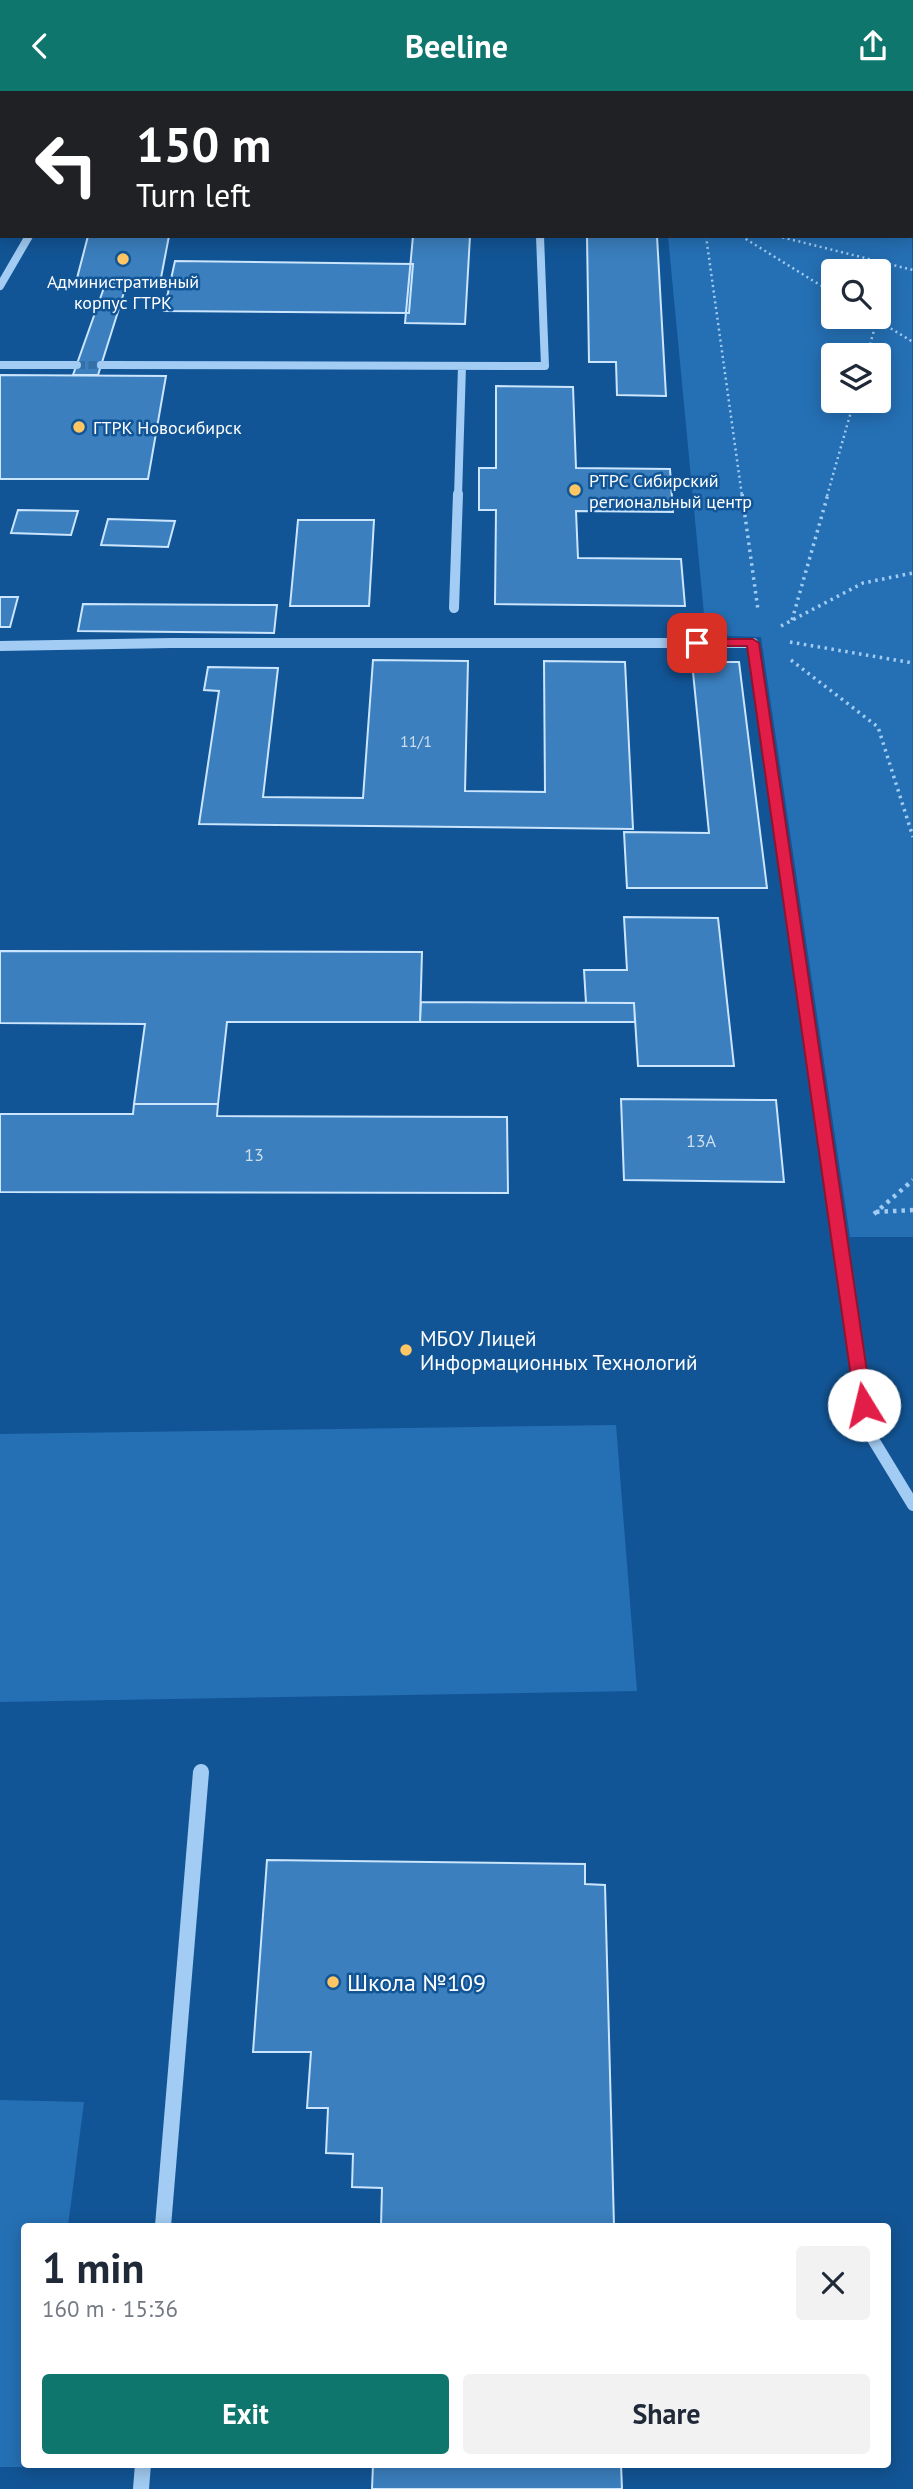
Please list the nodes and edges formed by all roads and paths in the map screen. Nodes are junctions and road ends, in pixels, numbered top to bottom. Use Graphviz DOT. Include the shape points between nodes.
graph roads {
  1 [pos="281,91"];
  2 [pos="296,91"];
  3 [pos="28,238"];
  4 [pos="540,238"];
  5 [pos="706,238"];
  6 [pos="744,238"];
  7 [pos="785,238"];
  8 [pos="913,269"];
  9 [pos="0,286"];
  10 [pos="821,286"];
  11 [pos="891,329"];
  12 [pos="913,342"];
  13 [pos="0,365"];
  14 [pos="77,365"];
  15 [pos="101,365"];
  16 [pos="462,366"];
  17 [pos="851,413"];
  18 [pos="913,573"];
  19 [pos="454,608"];
  20 [pos="792,620"];
  21 [pos="759,622"];
  22 [pos="772,631"];
  23 [pos="786,641"];
  24 [pos="0,646"];
  25 [pos="783,653"];
  26 [pos="913,663"];
  27 [pos="913,837"];
  28 [pos="913,1210"];
  29 [pos="875,1212"];
  30 [pos="913,1505"];
  31 [pos="201,1772"];
  32 [pos="163,2223"];
  33 [pos="143,2468"];
  34 [pos="141,2489"];
  1 -- 2 [label="lane"];
  3 -- 9 [label="lane"];
  4 -- 16 [label="lane" via="545,366"];
  5 -- 21 [label="path"];
  6 -- 10 [label="path"];
  7 -- 8 [label="path"];
  11 -- 12 [label="path"];
  13 -- 14 [label="lane"];
  15 -- 16 [label="lane"];
  16 -- 19 [label="lane"];
  17 -- 20 [label="path"];
  18 -- 20 [label="path" via="863,583"];
  20 -- 22 [label="path"];
  23 -- 26 [label="path"];
  24 -- 30 [label="lane" via="753,643 868,1431"];
  25 -- 27 [label="path" via="878,727"];
  28 -- 29 [label="path"];
  31 -- 32 [label="lane"];
  33 -- 34 [label="lane"];
}
